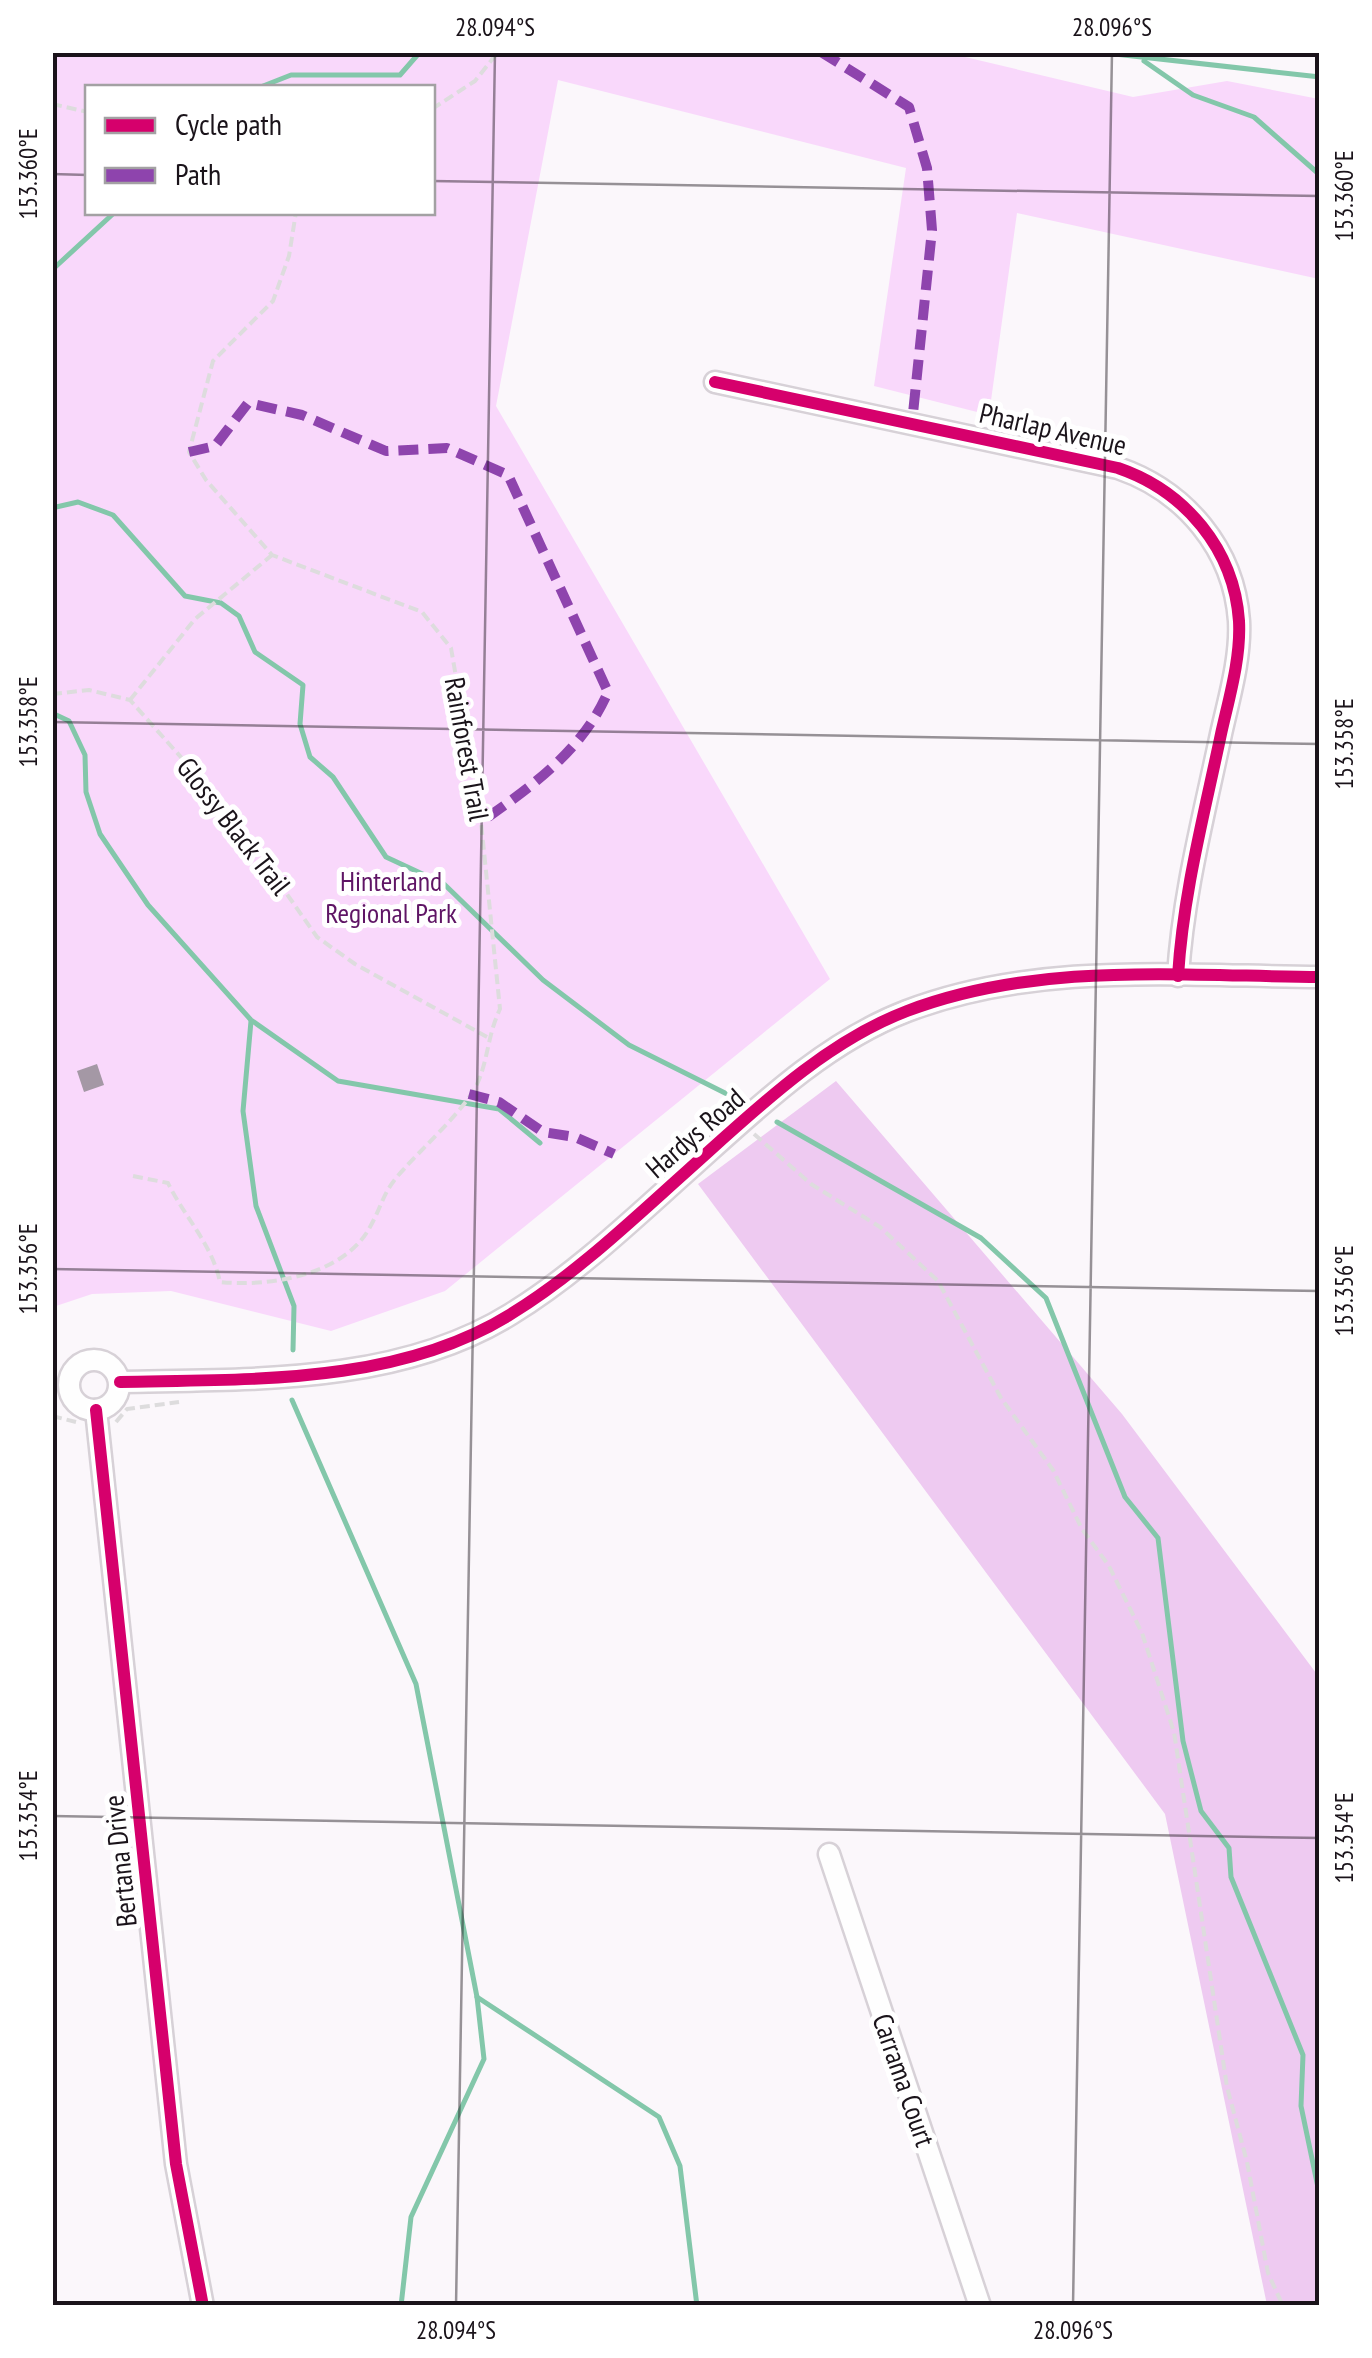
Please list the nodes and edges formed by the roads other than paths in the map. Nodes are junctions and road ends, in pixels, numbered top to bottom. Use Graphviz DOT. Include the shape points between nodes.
graph roads {
  1 [pos="715,382"];
  2 [pos="1178,976"];
  3 [pos="1320,978"];
  4 [pos="120,1382"];
  5 [pos="61,1388"];
  6 [pos="96,1410"];
  7 [pos="830,1854"];
  8 [pos="203,2306"];
  9 [pos="980,2306"];
  1 -- 2 [label="street, Pharlap Avenue" via="1118,468 1164,490 1201,523 1233,583 1239,625 1181,921"];
  2 -- 3 [label="street, Hardys Road"];
  2 -- 4 [label="street, Hardys Road" via="1014,980 903,1012 851,1038 564,1278 461,1339 407,1357 279,1378"];
  4 -- 5 [label="street" via="110,1364 91,1359"];
  4 -- 6 [label="street" via="111,1404"];
  5 -- 6 [label="street"];
  6 -- 8 [label="street, Bertana Drive" via="176,2164"];
  7 -- 9 [label="street, Carrama Court"];
}
